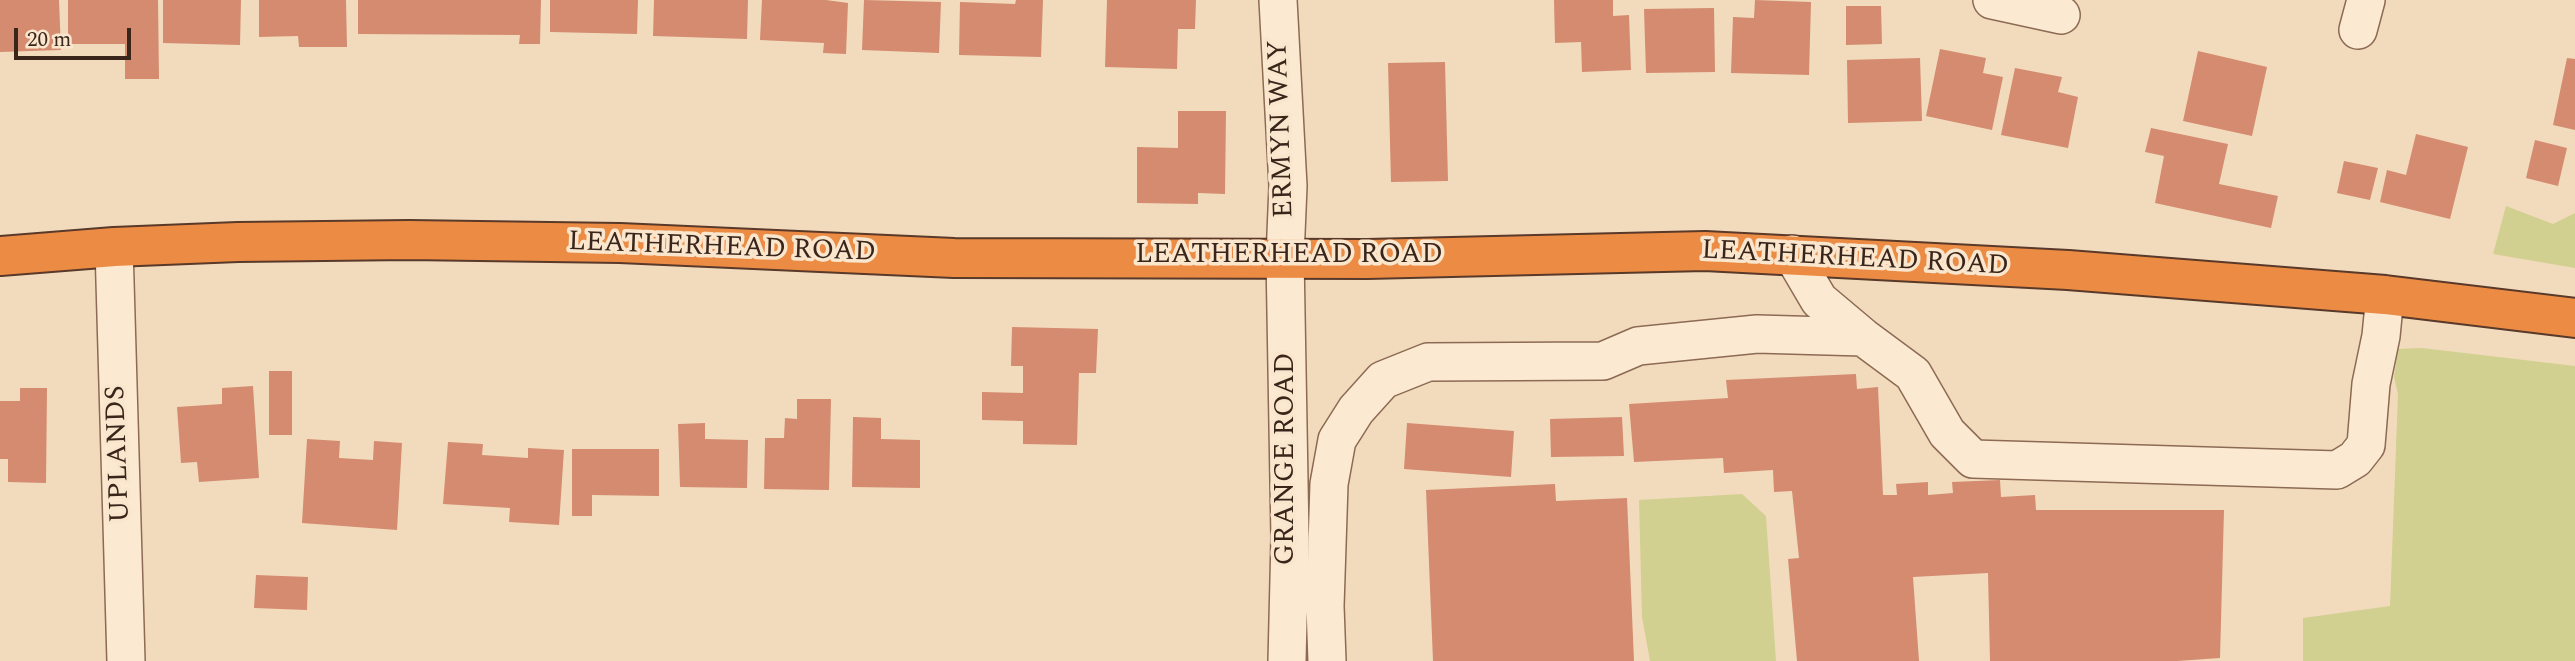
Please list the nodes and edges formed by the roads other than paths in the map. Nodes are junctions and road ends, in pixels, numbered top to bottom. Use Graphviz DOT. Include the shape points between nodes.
graph roads {
  1 [pos="1278,0"];
  2 [pos="1992,0"];
  3 [pos="2061,15"];
  4 [pos="114,247"];
  5 [pos="1792,254"];
  6 [pos="0,256"];
  7 [pos="1285,257"];
  8 [pos="2385,295"];
  9 [pos="2575,318"];
  10 [pos="1863,337"];
  11 [pos="126,661"];
  12 [pos="1287,661"];
  13 [pos="1327,661"];
  1 -- 7 [label="street, ERMYN WAY" via="1288,186"];
  2 -- 3 [label="street"];
  4 -- 6 [label="highway, LEATHERHEAD ROAD"];
  4 -- 7 [label="highway, LEATHERHEAD ROAD" via="435,241 620,243 954,258"];
  4 -- 11 [label="street, UPLANDS"];
  5 -- 7 [label="highway, LEATHERHEAD ROAD" via="1705,251"];
  5 -- 8 [label="highway, LEATHERHEAD ROAD"];
  5 -- 10 [label="street" via="1819,300"];
  7 -- 12 [label="street, GRANGE ROAD" via="1290,538"];
  8 -- 9 [label="highway, LEATHERHEAD ROAD"];
  8 -- 10 [label="street" via="2366,445 2337,470 1973,459 1947,433 1913,374"];
  10 -- 13 [label="street" via="1757,334 1638,346 1603,361 1428,362 1383,380 1337,440 1329,484"];
}
